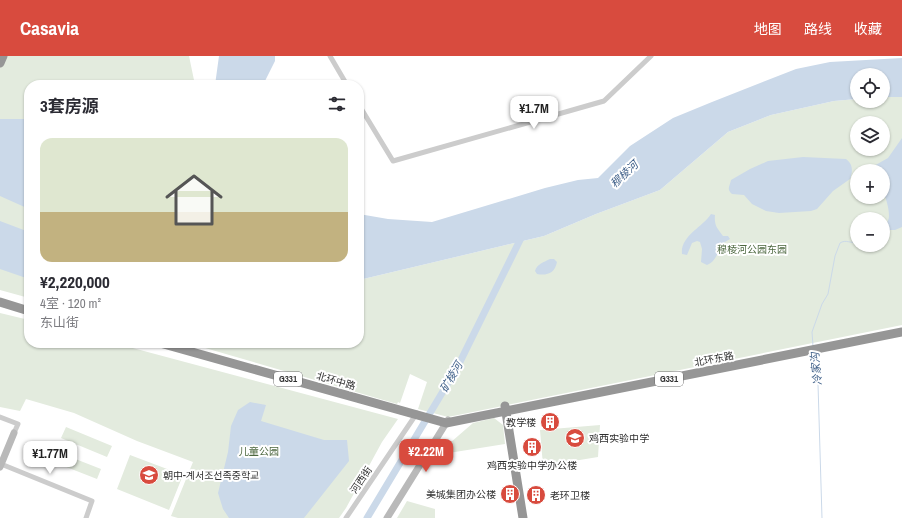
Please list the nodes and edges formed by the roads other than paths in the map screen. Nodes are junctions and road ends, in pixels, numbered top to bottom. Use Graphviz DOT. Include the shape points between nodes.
graph roads {
  1 [pos="3,56"];
  2 [pos="330,56"];
  3 [pos="651,56"];
  4 [pos="0,63"];
  5 [pos="344,80"];
  6 [pos="364,113"];
  7 [pos="0,302"];
  8 [pos="0,306"];
  9 [pos="24,309"];
  10 [pos="24,313"];
  11 [pos="902,326"];
  12 [pos="902,332"];
  13 [pos="178,348"];
  14 [pos="192,348"];
  15 [pos="505,409"];
  16 [pos="417,413"];
  17 [pos="0,417"];
  18 [pos="443,420"];
  19 [pos="14,433"];
  20 [pos="1,466"];
  21 [pos="86,518"];
  22 [pos="346,518"];
  23 [pos="387,518"];
  24 [pos="523,518"];
  1 -- 4 [label="highway"];
  2 -- 5 [label="street"];
  3 -- 6 [label="street" via="604,101 393,161"];
  7 -- 9 [label="highway"];
  8 -- 10 [label="highway"];
  11 -- 15 [label="highway, 北环东路 / G331"];
  12 -- 15 [label="highway, 北环东路 / G331"];
  13 -- 16 [label="highway, 北环中路 / G331"];
  14 -- 16 [label="highway, 北环中路 / G331"];
  15 -- 18 [label="highway, 北环东路 / G331"];
  15 -- 24 [label="highway"];
  16 -- 18 [label="highway, 北环中路 / G331"];
  16 -- 22 [label="street, 河西街"];
  17 -- 19 [label="street" via="18,424"];
  18 -- 23 [label="main road"];
  19 -- 20 [label="main road"];
  20 -- 21 [label="street" via="92,501"];
}
